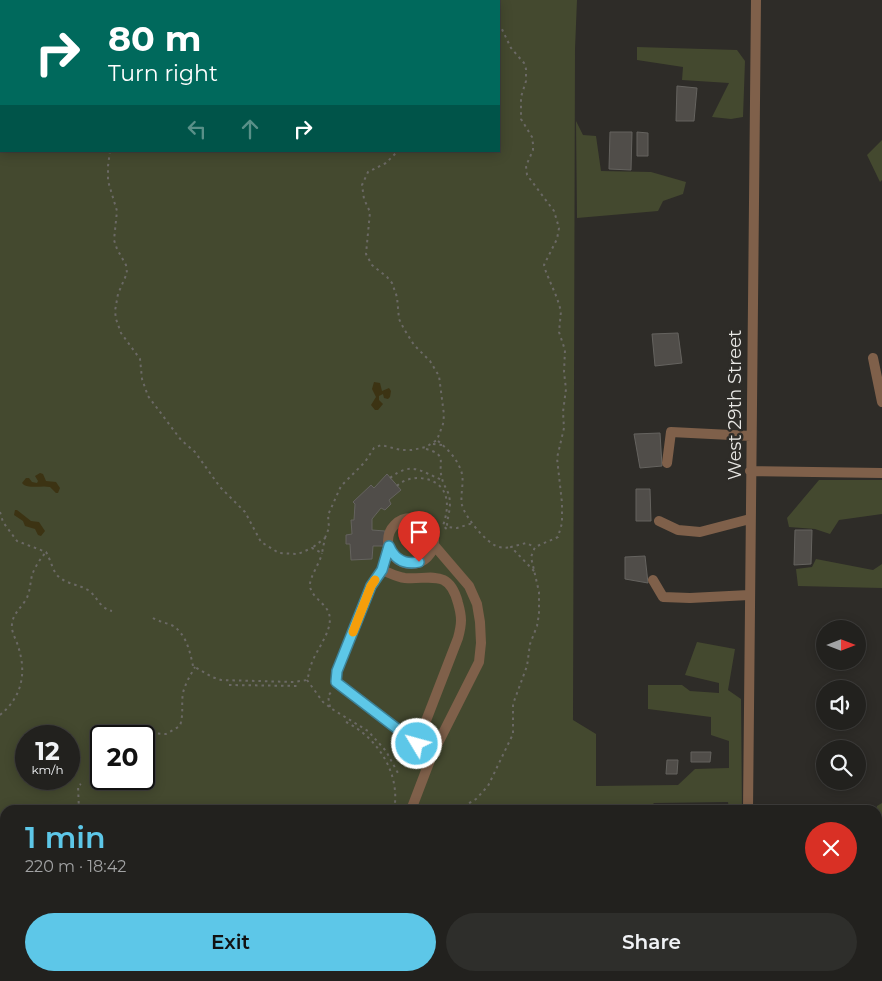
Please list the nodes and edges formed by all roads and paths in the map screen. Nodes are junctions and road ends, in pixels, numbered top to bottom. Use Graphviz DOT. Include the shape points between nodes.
graph roads {
  1 [pos="756,0"];
  2 [pos="500,26"];
  3 [pos="110,152"];
  4 [pos="397,152"];
  5 [pos="873,358"];
  6 [pos="882,402"];
  7 [pos="439,436"];
  8 [pos="751,436"];
  9 [pos="437,440"];
  10 [pos="432,444"];
  11 [pos="443,445"];
  12 [pos="423,448"];
  13 [pos="667,463"];
  14 [pos="750,471"];
  15 [pos="882,473"];
  16 [pos="390,478"];
  17 [pos="442,480"];
  18 [pos="397,486"];
  19 [pos="0,512"];
  20 [pos="750,519"];
  21 [pos="659,521"];
  22 [pos="473,523"];
  23 [pos="448,530"];
  24 [pos="325,538"];
  25 [pos="434,544"];
  26 [pos="389,546"];
  27 [pos="535,547"];
  28 [pos="312,548"];
  29 [pos="511,548"];
  30 [pos="46,552"];
  31 [pos="322,554"];
  32 [pos="426,558"];
  33 [pos="382,570"];
  34 [pos="535,572"];
  35 [pos="428,576"];
  36 [pos="653,580"];
  37 [pos="749,595"];
  38 [pos="112,611"];
  39 [pos="153,618"];
  40 [pos="195,667"];
  41 [pos="307,680"];
  42 [pos="339,684"];
  43 [pos="229,685"];
  44 [pos="299,686"];
  45 [pos="328,696"];
  46 [pos="323,702"];
  47 [pos="330,707"];
  48 [pos="0,715"];
  49 [pos="346,722"];
  50 [pos="155,733"];
  51 [pos="417,744"];
  52 [pos="432,755"];
  53 [pos="399,775"];
  54 [pos="81,784"];
  55 [pos="79,805"];
  56 [pos="395,805"];
  57 [pos="414,805"];
  58 [pos="466,805"];
  59 [pos="748,805"];
  1 -- 8 [label="street, West 29th Street"];
  2 -- 27 [label="path" via="526,69 521,119 533,144 526,166 527,175 554,211 559,228 544,265 561,311 559,332 566,350 564,428 557,458 562,523 558,537"];
  3 -- 28 [label="path" via="108,181 117,212 114,240 127,269 116,302 116,320 121,333 140,359 148,396 181,440 196,452 220,487 245,512 261,542 285,554 298,554"];
  4 -- 7 [label="path" via="386,163 368,172 365,178 362,191 370,212 366,250 372,265 393,285 400,319 409,338 439,376 444,415"];
  5 -- 6 [label="street"];
  7 -- 9 [label="path"];
  7 -- 11 [label="path"];
  8 -- 13 [label="street" via="671,432"];
  8 -- 14 [label="street, West 29th Street"];
  9 -- 10 [label="path"];
  9 -- 11 [label="path"];
  10 -- 11 [label="path"];
  10 -- 12 [label="path"];
  11 -- 22 [label="path" via="454,456 462,474 462,505"];
  12 -- 17 [label="path" via="440,456"];
  12 -- 24 [label="path" via="400,450 381,445 374,448 365,462 340,486 328,515"];
  14 -- 15 [label="street"];
  14 -- 20 [label="street, West 29th Street"];
  16 -- 17 [label="path" via="398,471 416,468"];
  17 -- 22 [label="path" via="450,504 447,527 457,528"];
  18 -- 23 [label="path" via="411,478 438,485 446,496 443,526"];
  19 -- 30 [label="path" via="17,541"];
  20 -- 21 [label="street" via="700,532 678,530"];
  20 -- 37 [label="street, West 29th Street"];
  22 -- 29 [label="path" via="491,543"];
  24 -- 28 [label="path"];
  24 -- 31 [label="path"];
  25 -- 26 [label="street" via="434,537 426,524 406,518 394,526 388,539"];
  25 -- 32 [label="street"];
  25 -- 52 [label="street" via="469,586 477,604 481,644 480,662"];
  26 -- 32 [label="street" via="392,554 404,562 419,562"];
  26 -- 33 [label="street"];
  27 -- 29 [label="path" via="526,544"];
  27 -- 34 [label="path" via="531,557"];
  28 -- 31 [label="path"];
  29 -- 34 [label="path"];
  30 -- 38 [label="path" via="62,579 91,592 101,606"];
  30 -- 48 [label="path" via="32,574 27,599 12,623 19,647 21,680 18,695"];
  31 -- 41 [label="path" via="310,587 327,610 330,621"];
  32 -- 35 [label="street"];
  33 -- 35 [label="street" via="405,578"];
  33 -- 42 [label="street" via="371,586 337,671 336,682"];
  34 -- 58 [label="path" via="540,592 539,614 527,666 513,704 513,734 488,786"];
  35 -- 51 [label="street" via="443,579 451,586 457,597 462,623"];
  36 -- 37 [label="street" via="663,597"];
  37 -- 59 [label="street, West 29th Street"];
  39 -- 40 [label="path" via="174,626 187,642"];
  40 -- 41 [label="path" via="220,680"];
  40 -- 50 [label="path" via="183,692 184,714 180,726 166,734"];
  41 -- 46 [label="path"];
  42 -- 45 [label="path"];
  42 -- 51 [label="street"];
  43 -- 44 [label="path"];
  45 -- 46 [label="path"];
  45 -- 47 [label="path"];
  46 -- 47 [label="path"];
  47 -- 53 [label="path" via="368,730 386,751"];
  49 -- 56 [label="path" via="369,738 385,760 394,780"];
  51 -- 52 [label="street"];
  52 -- 57 [label="street"];
  54 -- 55 [label="path" via="78,786"];
}
